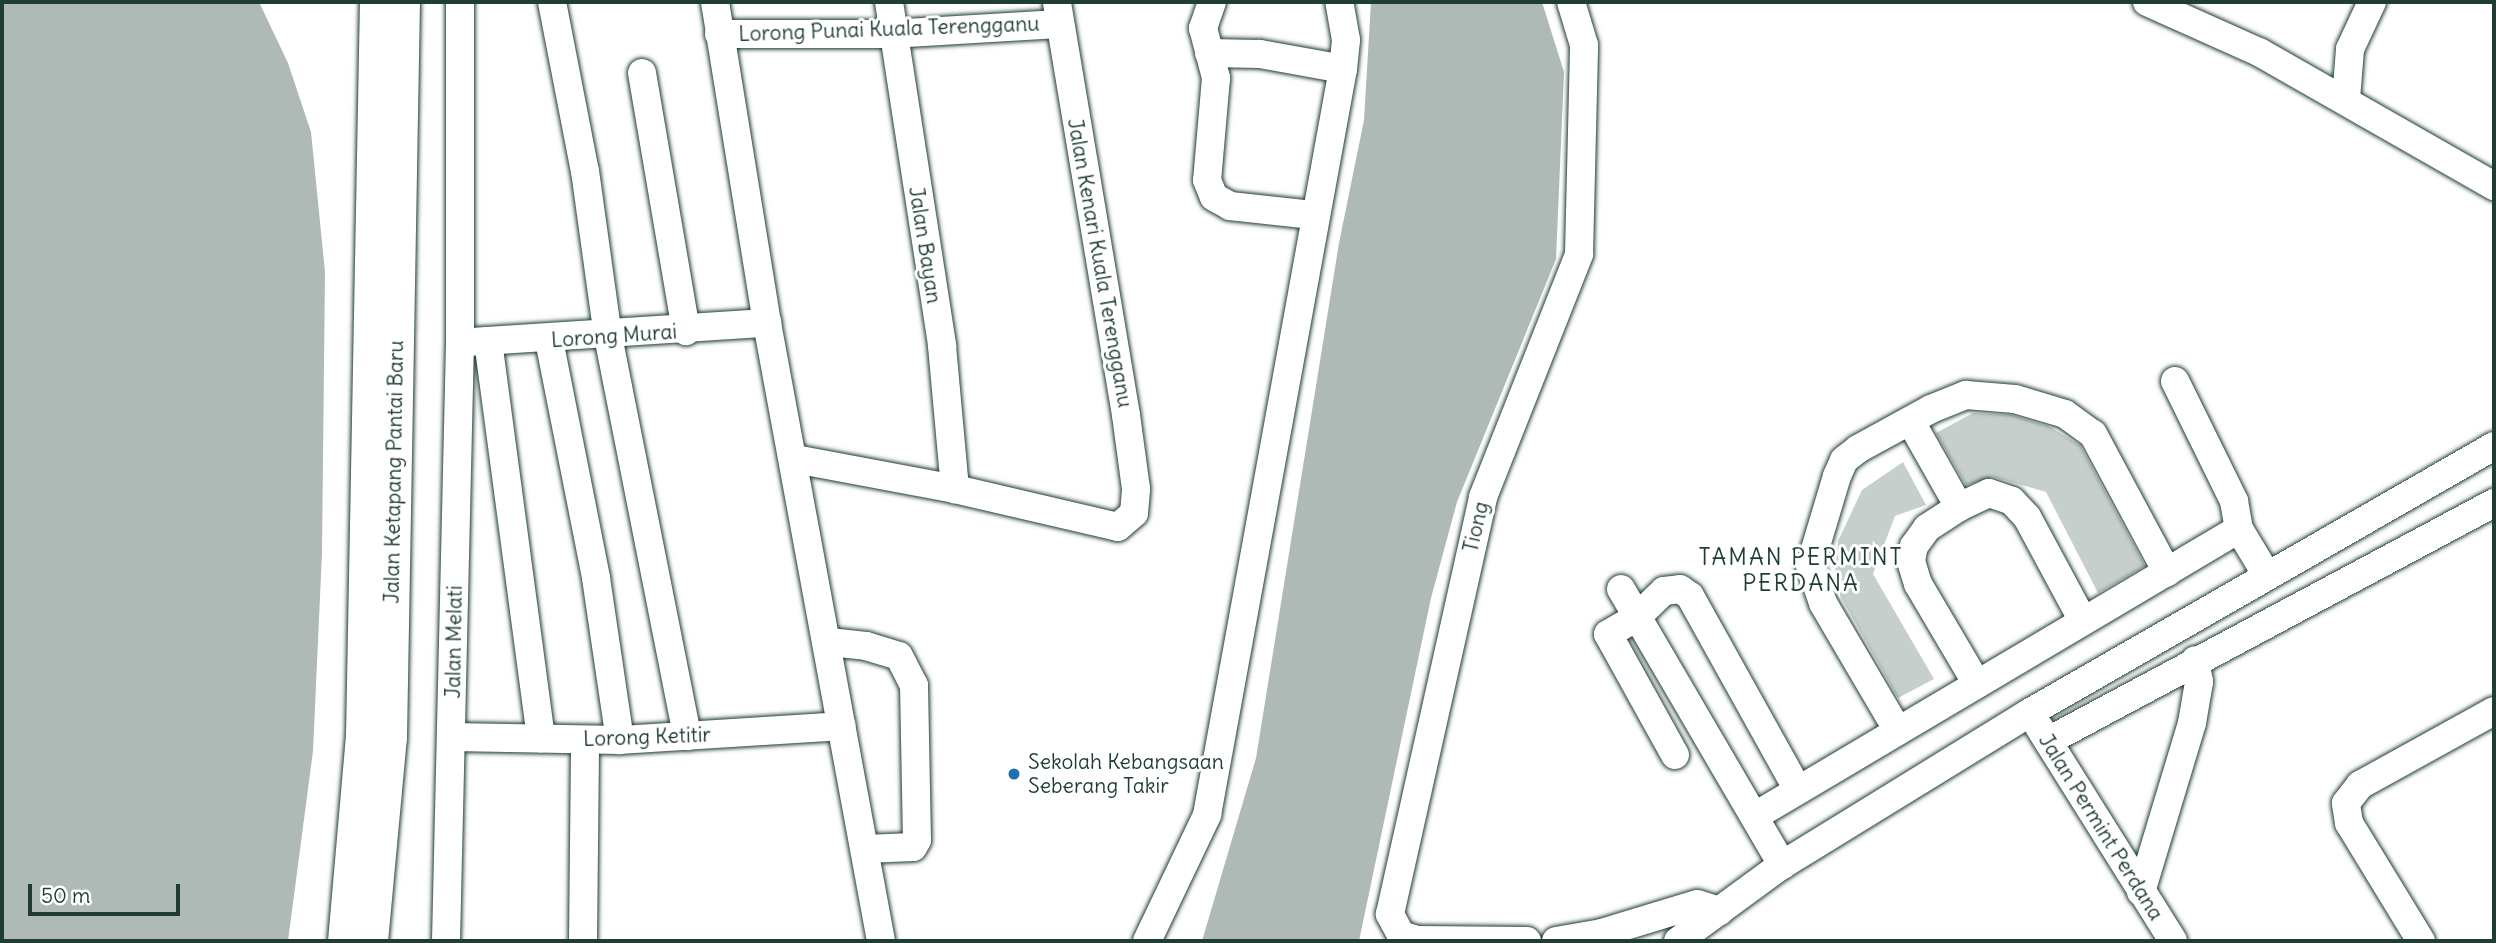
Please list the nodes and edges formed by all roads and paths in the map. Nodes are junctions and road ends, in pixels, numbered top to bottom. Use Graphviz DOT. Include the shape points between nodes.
graph roads {
  1 [pos="377,2"];
  2 [pos="402,2"];
  3 [pos="460,2"];
  4 [pos="552,2"];
  5 [pos="715,2"];
  6 [pos="889,2"];
  7 [pos="1212,2"];
  8 [pos="1339,2"];
  9 [pos="1571,2"];
  10 [pos="2147,2"];
  11 [pos="2372,2"];
  12 [pos="1058,13"];
  13 [pos="719,34"];
  14 [pos="890,34"];
  15 [pos="1209,53"];
  16 [pos="1343,69"];
  17 [pos="642,73"];
  18 [pos="2346,99"];
  19 [pos="2494,186"];
  20 [pos="1313,215"];
  21 [pos="767,323"];
  22 [pos="686,331"];
  23 [pos="608,336"];
  24 [pos="488,341"];
  25 [pos="549,341"];
  26 [pos="460,342"];
  27 [pos="2175,381"];
  28 [pos="1911,422"];
  29 [pos="2494,446"];
  30 [pos="795,459"];
  31 [pos="955,489"];
  32 [pos="2494,503"];
  33 [pos="1959,507"];
  34 [pos="2239,529"];
  35 [pos="2168,572"];
  36 [pos="2266,574"];
  37 [pos="1621,589"];
  38 [pos="1637,617"];
  39 [pos="2083,621"];
  40 [pos="829,642"];
  41 [pos="2195,660"];
  42 [pos="1977,684"];
  43 [pos="2029,713"];
  44 [pos="2493,715"];
  45 [pos="842,726"];
  46 [pos="1898,731"];
  47 [pos="687,736"];
  48 [pos="452,737"];
  49 [pos="541,737"];
  50 [pos="620,740"];
  51 [pos="585,741"];
  52 [pos="2048,741"];
  53 [pos="1675,755"];
  54 [pos="1798,790"];
  55 [pos="1755,816"];
  56 [pos="865,849"];
  57 [pos="1782,865"];
  58 [pos="2141,892"];
  59 [pos="1720,911"];
  60 [pos="345,941"];
  61 [pos="370,941"];
  62 [pos="446,941"];
  63 [pos="583,941"];
  64 [pos="881,941"];
  65 [pos="1147,941"];
  66 [pos="1527,941"];
  67 [pos="1556,941"];
  68 [pos="1678,941"];
  69 [pos="1715,941"];
  70 [pos="2173,941"];
  71 [pos="2421,941"];
  1 -- 60 [label="main road, Jalan Ketapang Pantai Baru" via="363,735"];
  2 -- 61 [label="main road, Jalan Ketapang Pantai Baru" via="389,738"];
  3 -- 26 [label="street, Jalan Melati"];
  4 -- 23 [label="street" via="585,170"];
  5 -- 13 [label="street"];
  6 -- 14 [label="street, Jalan Bayan"];
  7 -- 15 [label="street" via="1203,28"];
  8 -- 16 [label="street" via="1346,40"];
  9 -- 66 [label="street, Tiong" via="1584,45 1579,254 1483,497 1390,915 1401,935 1417,940"];
  10 -- 18 [label="street" via="2259,52"];
  11 -- 18 [label="street" via="2350,49"];
  12 -- 14 [label="street, Lorong Punai Kuala Terengganu"];
  12 -- 31 [label="street, Jalan Kenari Kuala Terengganu" via="1126,415 1136,489 1134,513 1118,527"];
  13 -- 14 [label="street, Lorong Punai Kuala Terengganu"];
  13 -- 21 [label="street"];
  14 -- 31 [label="street, Jalan Bayan" via="942,346"];
  15 -- 16 [label="street" via="1260,54"];
  15 -- 20 [label="street" via="1216,78 1207,180 1214,197 1230,206"];
  16 -- 20 [label="street"];
  17 -- 22 [label="street"];
  18 -- 19 [label="street"];
  20 -- 65 [label="street" via="1207,815"];
  21 -- 22 [label="street, Lorong Murai"];
  21 -- 30 [label="street"];
  22 -- 23 [label="street, Lorong Murai"];
  23 -- 25 [label="street, Lorong Murai"];
  23 -- 47 [label="street"];
  24 -- 25 [label="street, Lorong Murai"];
  24 -- 26 [label="street, Lorong Murai"];
  24 -- 49 [label="street"];
  25 -- 50 [label="street" via="596,578"];
  26 -- 48 [label="street, Jalan Melati"];
  27 -- 34 [label="street" via="2234,501"];
  28 -- 33 [label="street"];
  28 -- 35 [label="street" via="1954,399 1980,395 2065,414 2093,434"];
  28 -- 46 [label="street" via="1844,460 1810,566 1823,603"];
  29 -- 36 [label="street"];
  30 -- 31 [label="street"];
  30 -- 40 [label="street"];
  32 -- 41 [label="street"];
  33 -- 39 [label="street" via="1989,493 2012,501 2027,517"];
  33 -- 42 [label="street" via="1927,528 1914,546 1911,561 1918,584"];
  34 -- 35 [label="street"];
  34 -- 36 [label="street"];
  35 -- 39 [label="street"];
  36 -- 43 [label="street"];
  37 -- 38 [label="street"];
  38 -- 53 [label="street" via="1608,634"];
  38 -- 54 [label="street" via="1664,591 1680,590 1690,596"];
  38 -- 55 [label="street"];
  39 -- 42 [label="street"];
  40 -- 45 [label="street"];
  40 -- 56 [label="street" via="899,656 914,685 918,840 913,847"];
  41 -- 52 [label="street"];
  41 -- 58 [label="street" via="2199,682 2192,723"];
  42 -- 46 [label="street"];
  43 -- 52 [label="street, Jalan Permint Perdana"];
  43 -- 57 [label="street"];
  44 -- 71 [label="street" via="2360,785 2346,803 2349,823"];
  45 -- 47 [label="street, Lorong Ketitir"];
  45 -- 56 [label="street"];
  46 -- 54 [label="street"];
  47 -- 50 [label="street, Lorong Ketitir"];
  48 -- 49 [label="street, Lorong Ketitir"];
  48 -- 62 [label="street, Jalan Melati"];
  49 -- 51 [label="street, Lorong Ketitir"];
  50 -- 51 [label="street, Lorong Ketitir"];
  51 -- 63 [label="street"];
  52 -- 58 [label="street, Jalan Permint Perdana"];
  54 -- 55 [label="street"];
  55 -- 57 [label="street"];
  56 -- 64 [label="street"];
  57 -- 59 [label="street"];
  58 -- 70 [label="street, Jalan Permint Perdana"];
  59 -- 67 [label="street" via="1698,904 1602,933"];
  59 -- 68 [label="street"];
  59 -- 69 [label="street"];
}
